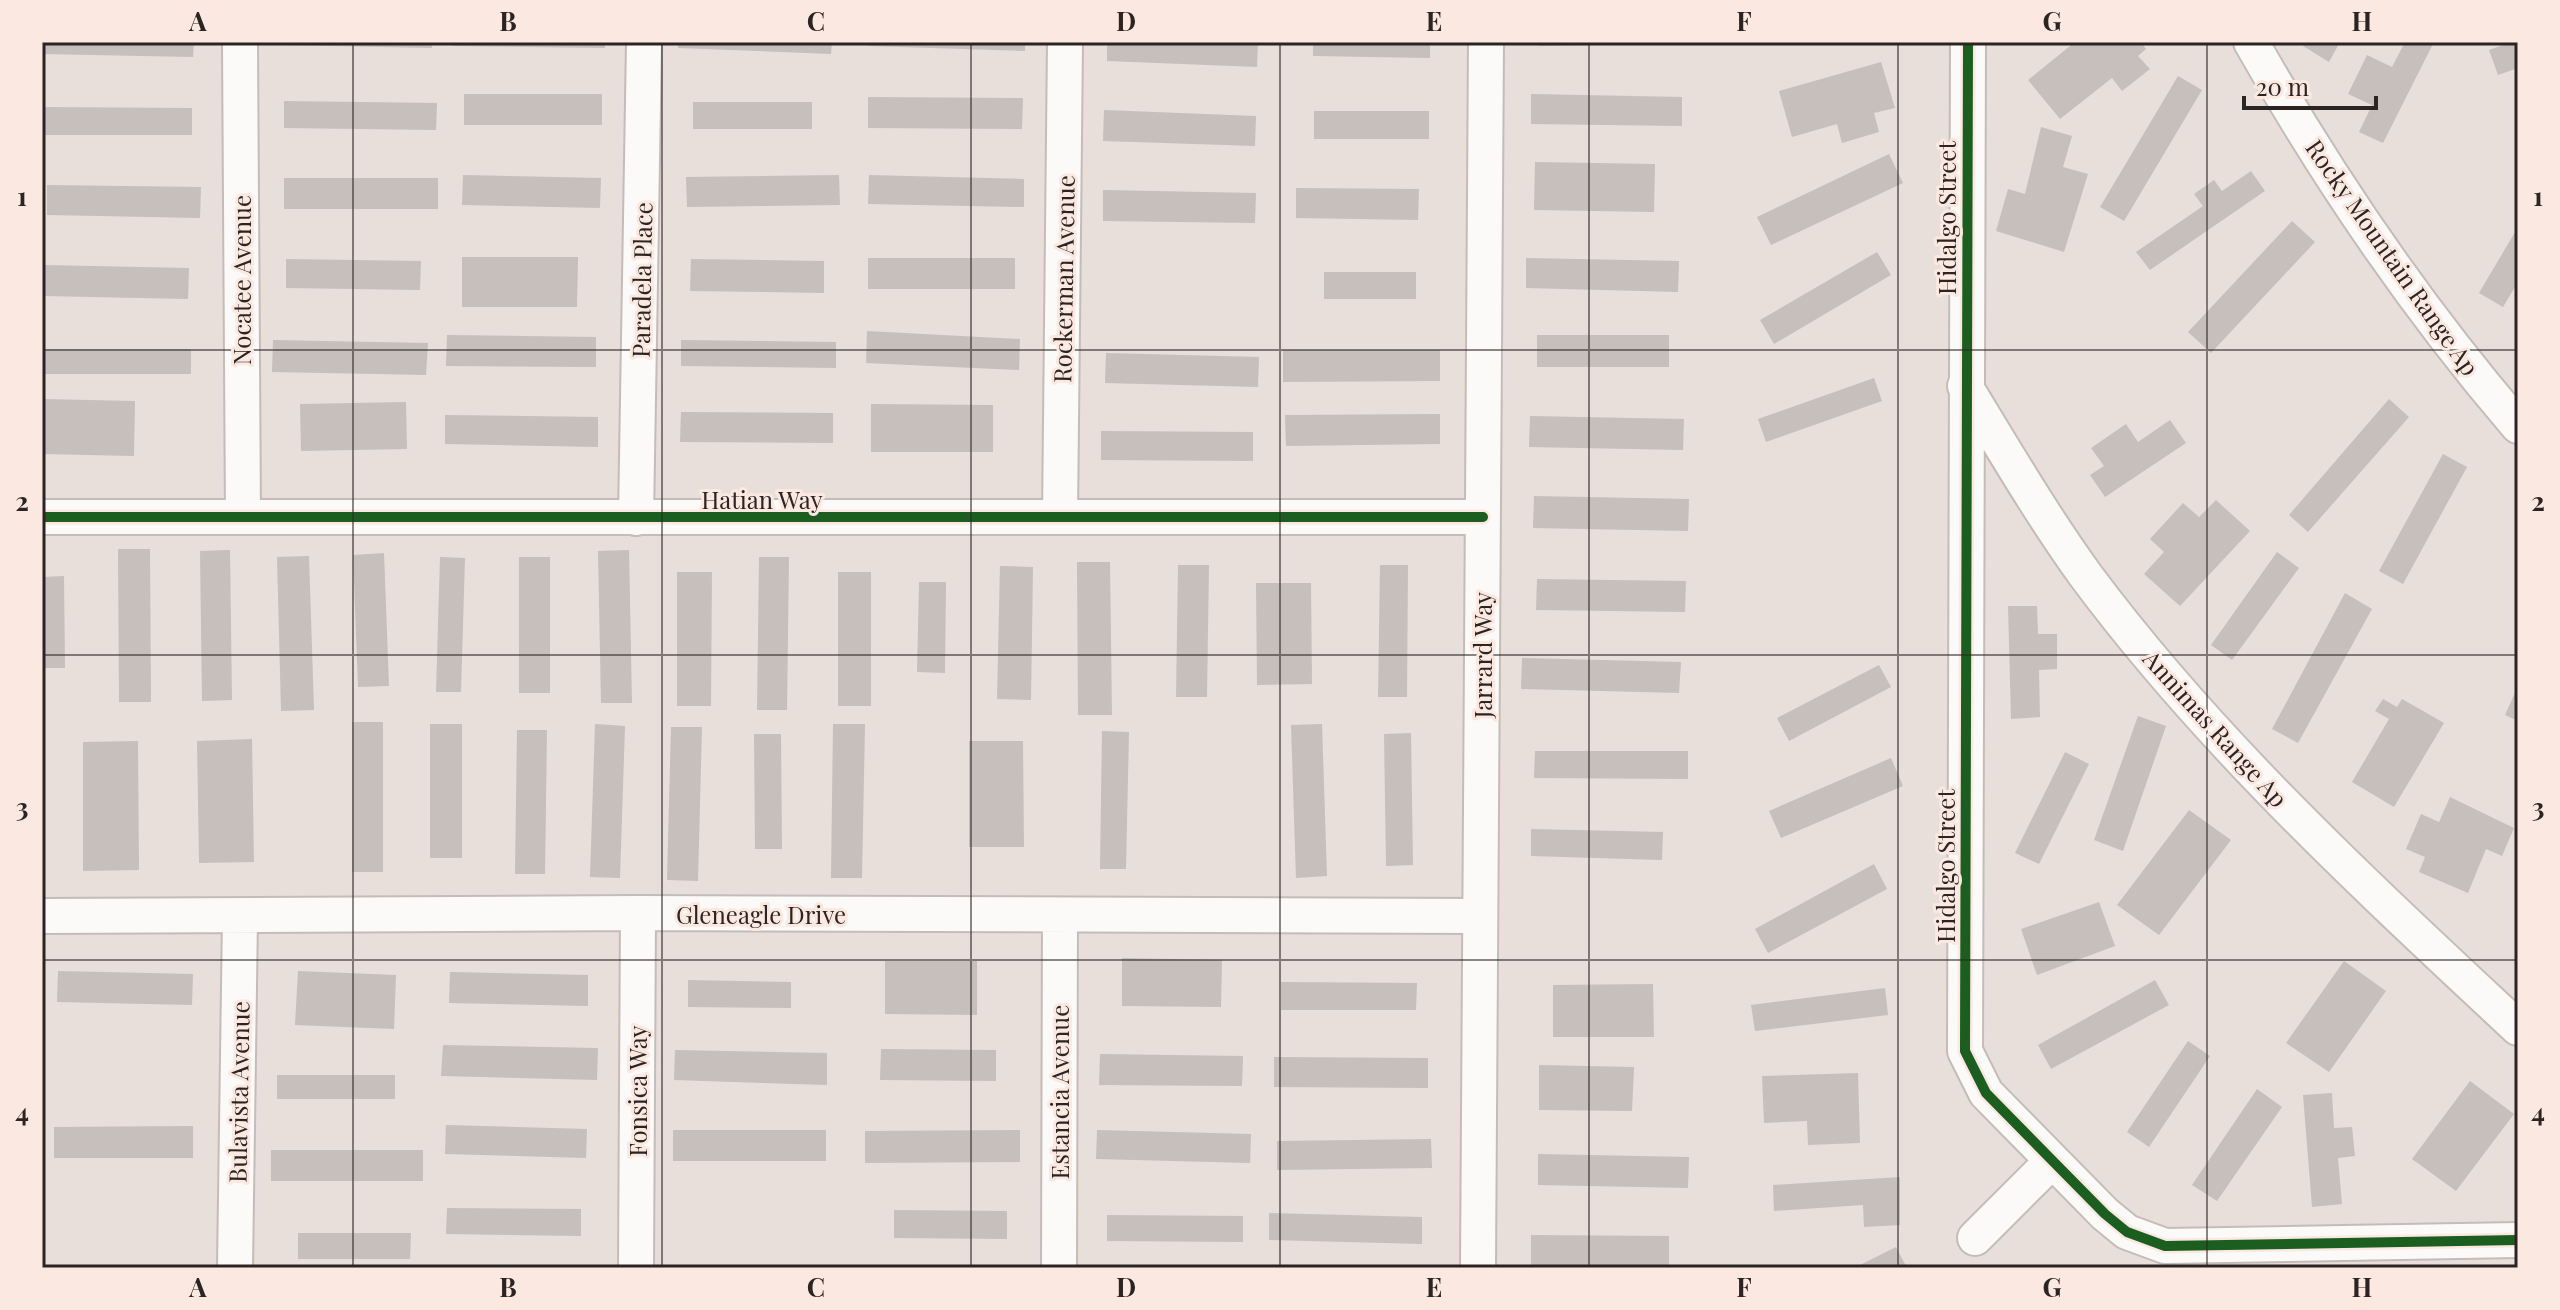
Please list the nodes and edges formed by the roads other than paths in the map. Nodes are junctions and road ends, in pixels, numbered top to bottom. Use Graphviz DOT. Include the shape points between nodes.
graph roads {
  1 [pos="240,42"];
  2 [pos="644,42"];
  3 [pos="1065,42"];
  4 [pos="1486,42"];
  5 [pos="1968,42"];
  6 [pos="2251,42"];
  7 [pos="1965,385"];
  8 [pos="2518,426"];
  9 [pos="42,517"];
  10 [pos="243,517"];
  11 [pos="1060,517"];
  12 [pos="1483,517"];
  13 [pos="636,518"];
  14 [pos="638,913"];
  15 [pos="42,916"];
  16 [pos="240,916"];
  17 [pos="1060,916"];
  18 [pos="1480,916"];
  19 [pos="2518,1028"];
  20 [pos="2052,1161"];
  21 [pos="1975,1238"];
  22 [pos="2518,1240"];
  23 [pos="235,1268"];
  24 [pos="636,1268"];
  25 [pos="1059,1268"];
  26 [pos="1478,1268"];
  1 -- 10 [label="street, Nocatee Avenue"];
  2 -- 13 [label="street, Paradela Place"];
  3 -- 11 [label="street, Rockerman Avenue"];
  4 -- 12 [label="street, Jarrard Way"];
  5 -- 7 [label="street, Hidalgo Street"];
  6 -- 8 [label="street, Rocky Mountain Range Ap" via="2360,219 2431,319"];
  7 -- 19 [label="street, Annimas Range Ap" via="2038,507 2160,668 2331,854"];
  7 -- 20 [label="street, Hidalgo Street" via="1965,1051 1986,1093"];
  9 -- 10 [label="street, Hatian Way"];
  10 -- 13 [label="street, Hatian Way"];
  11 -- 12 [label="street, Hatian Way"];
  11 -- 13 [label="street, Hatian Way"];
  12 -- 18 [label="street, Jarrard Way"];
  14 -- 16 [label="street, Gleneagle Drive"];
  14 -- 17 [label="street, Gleneagle Drive"];
  14 -- 24 [label="street, Fonsica Way"];
  15 -- 16 [label="street, Gleneagle Drive"];
  16 -- 23 [label="street, Bulavista Avenue"];
  17 -- 18 [label="street, Gleneagle Drive"];
  17 -- 25 [label="street, Estancia Avenue"];
  18 -- 26 [label="street, Jarrard Way"];
  20 -- 21 [label="street"];
  20 -- 22 [label="street, Hidalgo Street" via="2127,1232 2165,1246"];
}
